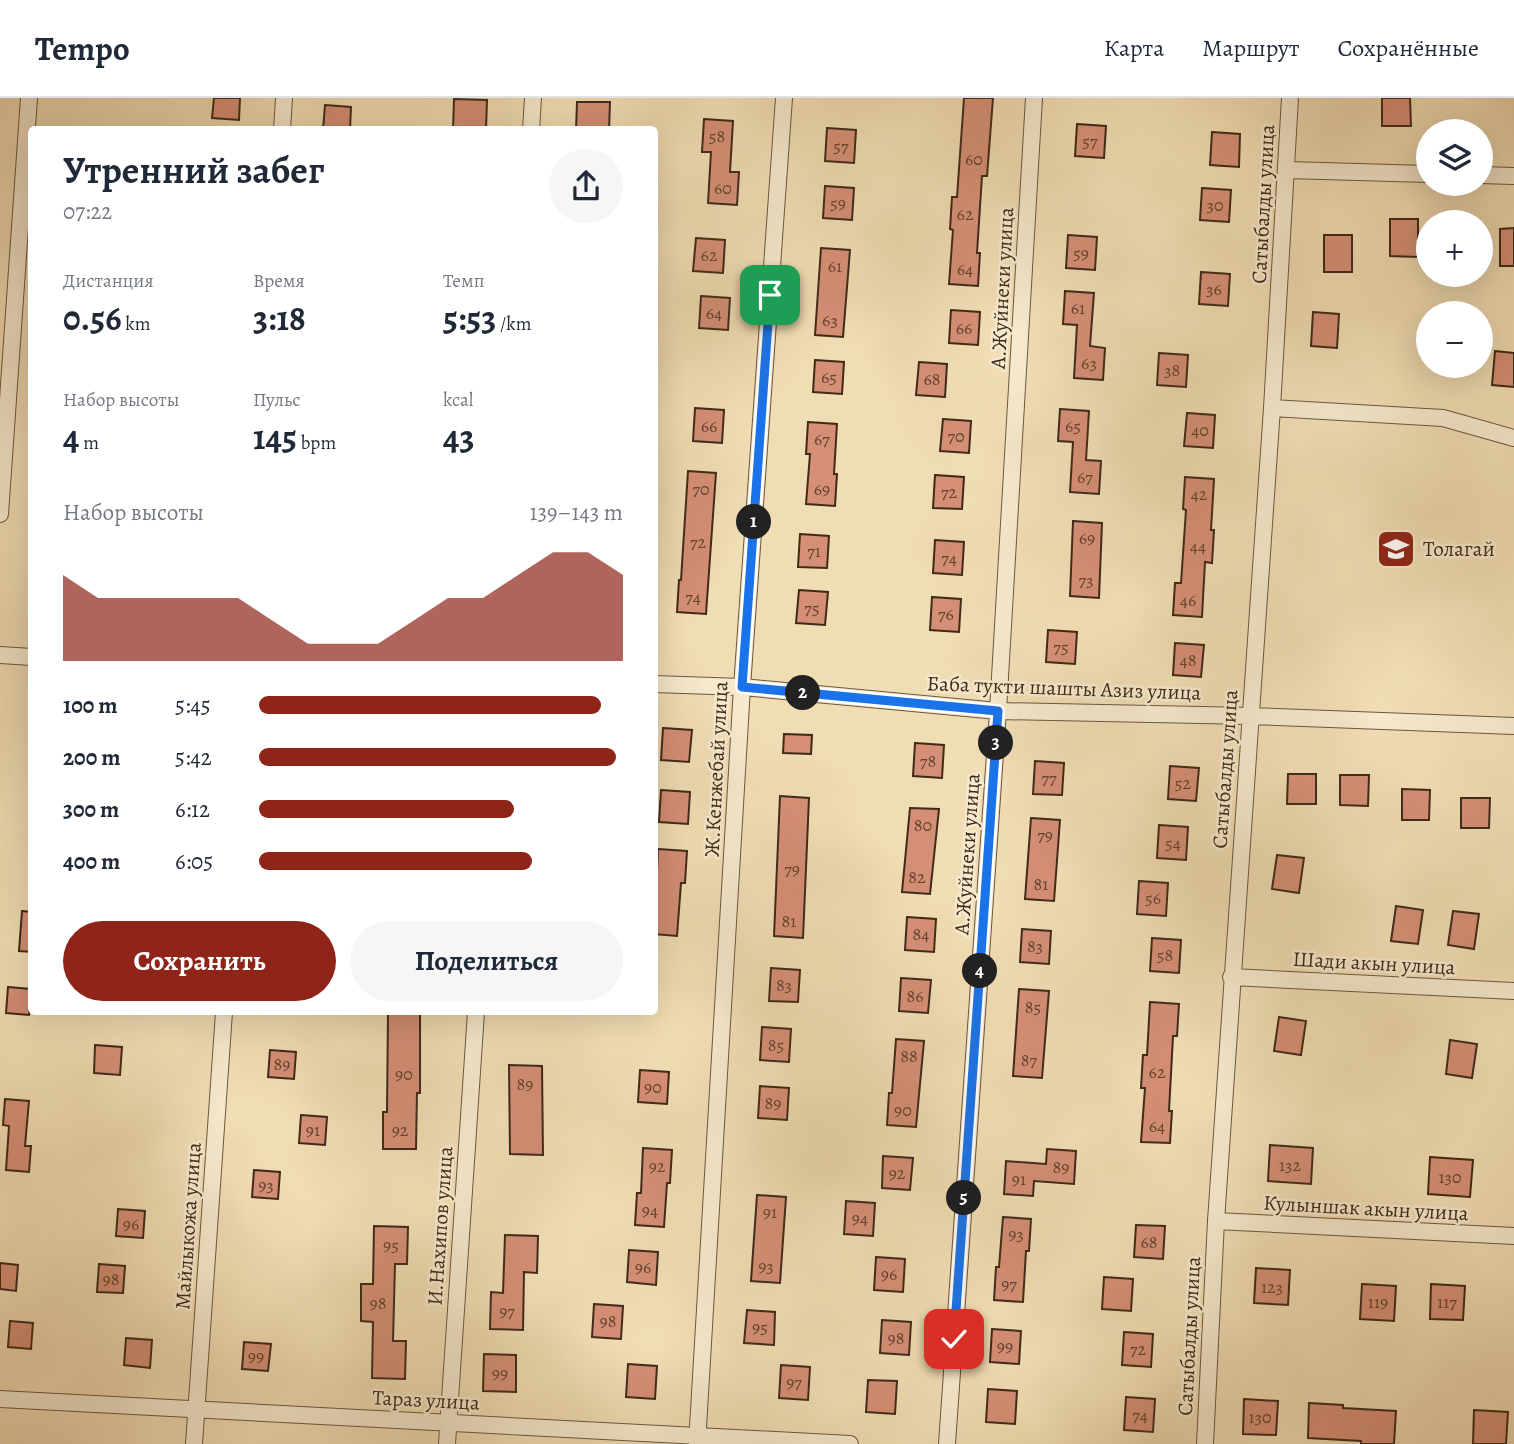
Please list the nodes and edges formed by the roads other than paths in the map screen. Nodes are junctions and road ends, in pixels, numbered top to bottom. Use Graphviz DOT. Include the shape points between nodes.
graph roads {
  1 [pos="29,98"];
  2 [pos="284,98"];
  3 [pos="533,98"];
  4 [pos="784,98"];
  5 [pos="1034,98"];
  6 [pos="1290,98"];
  7 [pos="282,126"];
  8 [pos="531,126"];
  9 [pos="1287,170"];
  10 [pos="1416,174"];
  11 [pos="1493,175"];
  12 [pos="1514,176"];
  13 [pos="1272,408"];
  14 [pos="1514,438"];
  15 [pos="0,514"];
  16 [pos="0,655"];
  17 [pos="28,657"];
  18 [pos="658,684"];
  19 [pos="742,687"];
  20 [pos="998,711"];
  21 [pos="1250,716"];
  22 [pos="1514,726"];
  23 [pos="1231,977"];
  24 [pos="1514,991"];
  25 [pos="224,1015"];
  26 [pos="476,1015"];
  27 [pos="1216,1221"];
  28 [pos="1514,1236"];
  29 [pos="0,1399"];
  30 [pos="197,1409"];
  31 [pos="448,1422"];
  32 [pos="697,1440"];
  33 [pos="194,1444"];
  34 [pos="447,1444"];
  35 [pos="849,1444"];
  36 [pos="947,1444"];
  37 [pos="1205,1444"];
  1 -- 15 [label="street"];
  2 -- 7 [label="street"];
  3 -- 8 [label="street"];
  4 -- 19 [label="street, Ж.Кенжебай улица"];
  5 -- 20 [label="street, А.Жуйнеки улица"];
  6 -- 9 [label="street, Сатыбалды улица"];
  9 -- 10 [label="street"];
  9 -- 13 [label="street, Сатыбалды улица"];
  11 -- 12 [label="street"];
  13 -- 14 [label="street" via="1443,418"];
  13 -- 21 [label="street, Сатыбалды улица"];
  16 -- 17 [label="street"];
  18 -- 19 [label="street, Баба тукти шашты Азиз улица"];
  19 -- 20 [label="street, Баба тукти шашты Азиз улица"];
  19 -- 32 [label="street, Ж.Кенжебай улица"];
  20 -- 21 [label="street, Баба тукти шашты Азиз улица"];
  20 -- 36 [label="street, А.Жуйнеки улица"];
  21 -- 22 [label="street, Баба тукти шашты Азиз улица"];
  21 -- 23 [label="street, Сатыбалды улица"];
  23 -- 24 [label="street, Шади акын улица"];
  23 -- 27 [label="street, Сатыбалды улица"];
  25 -- 30 [label="street, Майлыкожа улица"];
  26 -- 31 [label="street, И.Нахипов улица"];
  27 -- 28 [label="street, Кулыншак акын улица"];
  27 -- 37 [label="street, Сатыбалды улица"];
  29 -- 30 [label="street, Тараз улица"];
  30 -- 31 [label="street, Тараз улица"];
  30 -- 33 [label="street, Майлыкожа улица"];
  31 -- 32 [label="street, Тараз улица"];
  31 -- 34 [label="street, И.Нахипов улица"];
  32 -- 35 [label="street, Тараз улица"];
}
